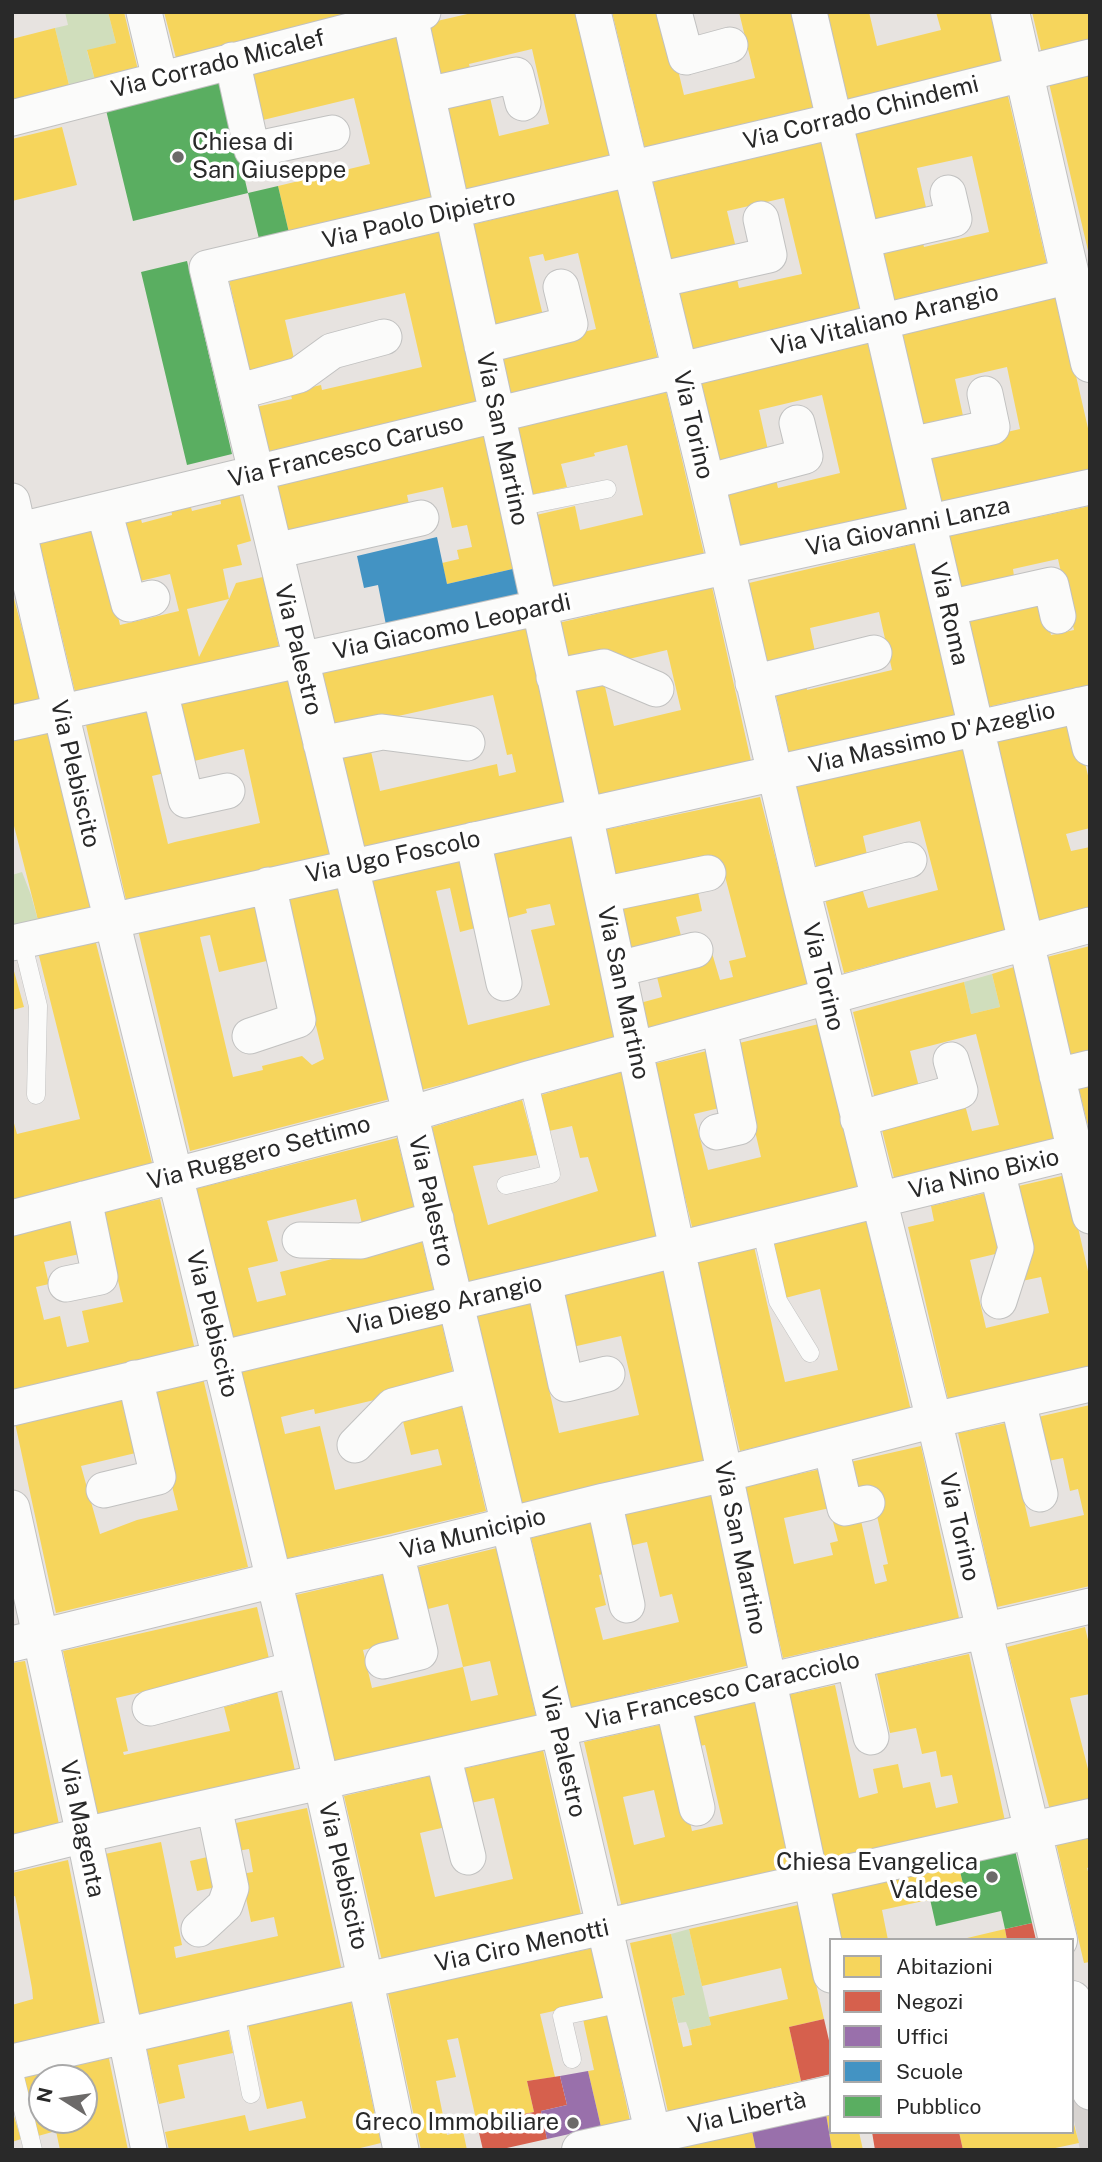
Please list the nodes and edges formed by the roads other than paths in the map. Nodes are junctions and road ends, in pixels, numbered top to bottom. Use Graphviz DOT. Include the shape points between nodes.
graph roads {
  1 [pos="144,12"];
  2 [pos="593,12"];
  3 [pos="674,12"];
  4 [pos="809,12"];
  5 [pos="1010,12"];
  6 [pos="414,13"];
  7 [pos="730,46"];
  8 [pos="1090,57"];
  9 [pos="232,60"];
  10 [pos="1024,73"];
  11 [pos="160,79"];
  12 [pos="427,95"];
  13 [pos="523,103"];
  14 [pos="12,118"];
  15 [pos="834,121"];
  16 [pos="332,133"];
  17 [pos="632,168"];
  18 [pos="948,193"];
  19 [pos="453,212"];
  20 [pos="761,219"];
  21 [pos="863,240"];
  22 [pos="207,268"];
  23 [pos="1080,273"];
  24 [pos="658,280"];
  25 [pos="561,287"];
  26 [pos="882,321"];
  27 [pos="384,337"];
  28 [pos="482,346"];
  29 [pos="1090,363"];
  30 [pos="680,369"];
  31 [pos="237,392"];
  32 [pos="985,394"];
  33 [pos="497,414"];
  34 [pos="797,423"];
  35 [pos="909,445"];
  36 [pos="256,473"];
  37 [pos="707,482"];
  38 [pos="1090,487"];
  39 [pos="607,489"];
  40 [pos="517,507"];
  41 [pos="104,510"];
  42 [pos="14,515"];
  43 [pos="421,518"];
  44 [pos="928,523"];
  45 [pos="275,551"];
  46 [pos="727,567"];
  47 [pos="152,598"];
  48 [pos="539,608"];
  49 [pos="948,608"];
  50 [pos="1058,616"];
  51 [pos="874,653"];
  52 [pos="300,661"];
  53 [pos="554,677"];
  54 [pos="753,683"];
  55 [pos="656,689"];
  56 [pos="160,691"];
  57 [pos="1085,704"];
  58 [pos="61,713"];
  59 [pos="12,723"];
  60 [pos="976,728"];
  61 [pos="467,743"];
  62 [pos="321,744"];
  63 [pos="1090,748"];
  64 [pos="774,773"];
  65 [pos="227,791"];
  66 [pos="585,815"];
  67 [pos="473,840"];
  68 [pos="909,860"];
  69 [pos="351,866"];
  70 [pos="708,873"];
  71 [pos="268,885"];
  72 [pos="802,889"];
  73 [pos="602,895"];
  74 [pos="111,921"];
  75 [pos="1090,925"];
  76 [pos="17,942"];
  77 [pos="1026,942"];
  78 [pos="695,950"];
  79 [pos="618,969"];
  80 [pos="504,983"];
  81 [pos="828,997"];
  82 [pos="719,1027"];
  83 [pos="250,1036"];
  84 [pos="635,1050"];
  85 [pos="951,1060"];
  86 [pos="1073,1072"];
  87 [pos="528,1079"];
  88 [pos="36,1095"];
  89 [pos="410,1114"];
  90 [pos="858,1119"];
  91 [pos="717,1132"];
  92 [pos="1082,1150"];
  93 [pos="997,1171"];
  94 [pos="175,1175"];
  95 [pos="506,1185"];
  96 [pos="83,1199"];
  97 [pos="878,1199"];
  98 [pos="1090,1216"];
  99 [pos="12,1217"];
  100 [pos="436,1219"];
  101 [pos="761,1228"];
  102 [pos="300,1240"];
  103 [pos="677,1249"];
  104 [pos="544,1282"];
  105 [pos="66,1284"];
  106 [pos="999,1301"];
  107 [pos="456,1303"];
  108 [pos="810,1353"];
  109 [pos="220,1359"];
  110 [pos="607,1374"];
  111 [pos="135,1378"];
  112 [pos="475,1384"];
  113 [pos="1090,1384"];
  114 [pos="1018,1401"];
  115 [pos="12,1408"];
  116 [pos="934,1420"];
  117 [pos="355,1445"];
  118 [pos="831,1447"];
  119 [pos="725,1474"];
  120 [pos="104,1490"];
  121 [pos="1040,1494"];
  122 [pos="604,1502"];
  123 [pos="866,1503"];
  124 [pos="12,1508"];
  125 [pos="509,1524"];
  126 [pos="396,1553"];
  127 [pos="274,1580"];
  128 [pos="627,1605"];
  129 [pos="1090,1606"];
  130 [pos="983,1631"];
  131 [pos="26,1641"];
  132 [pos="383,1661"];
  133 [pos="854,1661"];
  134 [pos="295,1669"];
  135 [pos="769,1681"];
  136 [pos="673,1703"];
  137 [pos="150,1708"];
  138 [pos="558,1729"];
  139 [pos="871,1737"];
  140 [pos="443,1755"];
  141 [pos="321,1782"];
  142 [pos="214,1806"];
  143 [pos="697,1808"];
  144 [pos="1090,1818"];
  145 [pos="1032,1831"];
  146 [pos="84,1835"];
  147 [pos="12,1853"];
  148 [pos="468,1857"];
  149 [pos="811,1882"];
  150 [pos="605,1927"];
  151 [pos="200,1928"];
  152 [pos="1058,1938"];
  153 [pos="829,1966"];
  154 [pos="367,1980"];
  155 [pos="622,2003"];
  156 [pos="235,2012"];
  157 [pos="1077,2030"];
  158 [pos="124,2035"];
  159 [pos="572,2059"];
  160 [pos="12,2063"];
  161 [pos="1090,2092"];
  162 [pos="251,2094"];
  163 [pos="829,2095"];
  164 [pos="649,2140"];
  165 [pos="33,2150"];
  166 [pos="149,2150"];
  167 [pos="401,2150"];
  168 [pos="581,2150"];
  1 -- 11 [label="street"];
  2 -- 17 [label="street, Via Torino"];
  3 -- 7 [label="street" via="686,57"];
  4 -- 15 [label="street, Via Roma"];
  5 -- 10 [label="street"];
  6 -- 9 [label="street, Via Corrado Micalef"];
  6 -- 12 [label="street, Via San Martino"];
  8 -- 10 [label="street, Via Corrado Chindemi"];
  9 -- 11 [label="street, Via Corrado Micalef"];
  9 -- 16 [label="street" via="252,150"];
  10 -- 15 [label="street, Via Corrado Chindemi"];
  10 -- 23 [label="street"];
  11 -- 14 [label="street, Via Corrado Micalef"];
  12 -- 13 [label="street" via="516,75"];
  12 -- 19 [label="street, Via San Martino"];
  15 -- 17 [label="street, Via Corrado Chindemi"];
  15 -- 21 [label="street, Via Roma"];
  17 -- 19 [label="street, Via Paolo Dipietro"];
  17 -- 24 [label="street, Via Torino"];
  18 -- 21 [label="street" via="954,219"];
  19 -- 22 [label="street, Via Paolo Dipietro"];
  19 -- 28 [label="street, Via San Martino"];
  20 -- 24 [label="street" via="769,255"];
  21 -- 26 [label="street, Via Roma"];
  22 -- 31 [label="street, Via Palestro"];
  23 -- 26 [label="street, Via Vitaliano Arangio"];
  23 -- 29 [label="street"];
  24 -- 30 [label="street, Via Torino"];
  25 -- 28 [label="street" via="570,324"];
  26 -- 30 [label="street, Via Vitaliano Arangio"];
  26 -- 35 [label="street, Via Roma"];
  27 -- 31 [label="street" via="332,351 299,375"];
  28 -- 33 [label="street, Via San Martino"];
  30 -- 33 [label="street, Via Francesco Caruso"];
  30 -- 37 [label="street, Via Torino"];
  31 -- 36 [label="street, Via Palestro"];
  32 -- 35 [label="street" via="992,427"];
  33 -- 36 [label="street, Via Francesco Caruso"];
  33 -- 40 [label="street, Via San Martino"];
  34 -- 37 [label="street" via="805,456"];
  35 -- 44 [label="street, Via Roma"];
  36 -- 41 [label="street, Via Francesco Caruso"];
  36 -- 45 [label="street, Via Palestro"];
  37 -- 46 [label="street, Via Torino"];
  38 -- 44 [label="street, Via Giovanni Lanza"];
  39 -- 40 [label="lane"];
  40 -- 48 [label="street, Via San Martino"];
  41 -- 42 [label="street, Via Francesco Caruso"];
  41 -- 47 [label="street" via="128,604"];
  42 -- 58 [label="street, Via Plebiscito"];
  43 -- 45 [label="street"];
  44 -- 46 [label="street, Via Giovanni Lanza"];
  44 -- 49 [label="street, Via Roma"];
  45 -- 52 [label="street, Via Palestro"];
  46 -- 48 [label="street, Via Giacomo Leopardi"];
  46 -- 54 [label="street, Via Torino"];
  48 -- 52 [label="street, Via Giacomo Leopardi"];
  48 -- 53 [label="street, Via San Martino"];
  49 -- 50 [label="street" via="1051,585"];
  49 -- 60 [label="street, Via Roma"];
  51 -- 54 [label="street"];
  52 -- 56 [label="street, Via Giacomo Leopardi"];
  52 -- 62 [label="street, Via Palestro"];
  53 -- 55 [label="street" via="604,667"];
  53 -- 66 [label="street, Via San Martino"];
  54 -- 64 [label="street, Via Torino"];
  56 -- 58 [label="street, Via Giacomo Leopardi"];
  56 -- 65 [label="street" via="186,800"];
  57 -- 60 [label="street, Via Massimo D'Azeglio"];
  57 -- 63 [label="street"];
  58 -- 59 [label="street, Via Giacomo Leopardi"];
  58 -- 74 [label="street, Via Plebiscito"];
  60 -- 64 [label="street, Via Massimo D'Azeglio"];
  60 -- 77 [label="street, Via Roma"];
  61 -- 62 [label="street" via="382,732"];
  62 -- 69 [label="street, Via Palestro"];
  64 -- 66 [label="street, Via Ugo Foscolo"];
  64 -- 72 [label="street, Via Torino"];
  66 -- 67 [label="street, Via Ugo Foscolo"];
  66 -- 73 [label="street, Via San Martino"];
  67 -- 69 [label="street, Via Ugo Foscolo"];
  67 -- 80 [label="street"];
  68 -- 72 [label="street"];
  69 -- 71 [label="street, Via Ugo Foscolo"];
  69 -- 89 [label="street, Via Palestro"];
  70 -- 73 [label="street"];
  71 -- 74 [label="street, Via Ugo Foscolo"];
  71 -- 83 [label="street" via="298,1020"];
  72 -- 81 [label="street, Via Torino"];
  73 -- 79 [label="street, Via San Martino"];
  74 -- 76 [label="street, Via Ugo Foscolo"];
  74 -- 94 [label="street, Via Plebiscito"];
  75 -- 77 [label="street, Via Ruggero Settimo"];
  76 -- 88 [label="lane" via="38,1006"];
  77 -- 81 [label="street, Via Ruggero Settimo"];
  77 -- 86 [label="street, Via Roma"];
  78 -- 79 [label="street"];
  79 -- 84 [label="street, Via San Martino"];
  81 -- 82 [label="street, Via Ruggero Settimo"];
  81 -- 90 [label="street, Via Torino"];
  82 -- 84 [label="street, Via Ruggero Settimo"];
  82 -- 91 [label="street" via="739,1127"];
  84 -- 87 [label="street, Via Ruggero Settimo"];
  84 -- 103 [label="street, Via San Martino"];
  85 -- 90 [label="street" via="960,1091"];
  86 -- 92 [label="street, Via Roma"];
  87 -- 89 [label="street, Via Ruggero Settimo"];
  87 -- 95 [label="lane" via="551,1174"];
  89 -- 94 [label="street, Via Ruggero Settimo"];
  89 -- 100 [label="street, Via Palestro"];
  90 -- 97 [label="street, Via Torino"];
  92 -- 93 [label="street, Via Nino Bixio"];
  92 -- 98 [label="street, Via Roma"];
  93 -- 97 [label="street, Via Nino Bixio"];
  93 -- 106 [label="street" via="1016,1248"];
  94 -- 96 [label="street, Via Ruggero Settimo"];
  94 -- 109 [label="street, Via Plebiscito"];
  96 -- 99 [label="street, Via Ruggero Settimo"];
  96 -- 105 [label="street" via="100,1277"];
  97 -- 101 [label="street, Via Diego Arangio"];
  97 -- 116 [label="street, Via Torino"];
  100 -- 102 [label="street" via="361,1241"];
  100 -- 107 [label="street, Via Palestro"];
  101 -- 103 [label="street, Via Diego Arangio"];
  101 -- 108 [label="lane" via="778,1301"];
  103 -- 104 [label="street, Via Diego Arangio"];
  103 -- 119 [label="street, Via San Martino"];
  104 -- 107 [label="street, Via Diego Arangio"];
  104 -- 110 [label="street" via="566,1384"];
  107 -- 109 [label="street, Via Diego Arangio"];
  107 -- 112 [label="street, Via Palestro"];
  109 -- 111 [label="street, Via Diego Arangio"];
  109 -- 127 [label="street, Via Plebiscito"];
  111 -- 115 [label="street, Via Diego Arangio"];
  111 -- 120 [label="street" via="158,1477"];
  112 -- 117 [label="street" via="393,1406"];
  112 -- 125 [label="street, Via Palestro"];
  113 -- 114 [label="street, Via Municipio"];
  114 -- 116 [label="street, Via Municipio"];
  114 -- 121 [label="street"];
  116 -- 118 [label="street, Via Municipio"];
  116 -- 130 [label="street, Via Torino"];
  118 -- 119 [label="street, Via Municipio"];
  118 -- 123 [label="street" via="845,1508"];
  119 -- 122 [label="street, Via Municipio"];
  119 -- 135 [label="street, Via San Martino"];
  122 -- 125 [label="street, Via Municipio"];
  122 -- 128 [label="street"];
  124 -- 131 [label="street, Via Magenta"];
  125 -- 126 [label="street, Via Municipio"];
  125 -- 138 [label="street, Via Palestro"];
  126 -- 127 [label="street, Via Municipio"];
  126 -- 132 [label="street" via="420,1652"];
  127 -- 131 [label="street, Via Municipio"];
  127 -- 134 [label="street, Via Plebiscito"];
  129 -- 130 [label="street, Via Francesco Caracciolo"];
  130 -- 133 [label="street, Via Francesco Caracciolo"];
  130 -- 145 [label="street, Via Torino"];
  131 -- 146 [label="street, Via Magenta"];
  133 -- 135 [label="street, Via Francesco Caracciolo"];
  133 -- 139 [label="street"];
  134 -- 137 [label="street"];
  134 -- 141 [label="street, Via Plebiscito"];
  135 -- 136 [label="street, Via Francesco Caracciolo"];
  135 -- 149 [label="street, Via San Martino"];
  136 -- 138 [label="street, Via Francesco Caracciolo"];
  136 -- 143 [label="street"];
  138 -- 140 [label="street, Via Francesco Caracciolo"];
  138 -- 150 [label="street, Via Palestro"];
  140 -- 141 [label="street, Via Francesco Caracciolo"];
  140 -- 148 [label="street"];
  141 -- 142 [label="street, Via Francesco Caracciolo"];
  141 -- 154 [label="street, Via Plebiscito"];
  142 -- 146 [label="street, Via Francesco Caracciolo"];
  142 -- 151 [label="street" via="231,1888 225,1905"];
  144 -- 145 [label="street"];
  145 -- 149 [label="street, Via Ciro Menotti"];
  145 -- 152 [label="street, Via Torino"];
  146 -- 147 [label="street, Via Francesco Caracciolo"];
  146 -- 158 [label="street, Via Magenta"];
  149 -- 150 [label="street, Via Ciro Menotti"];
  149 -- 153 [label="street, Via San Martino"];
  150 -- 154 [label="street, Via Ciro Menotti"];
  150 -- 155 [label="street, Via Palestro"];
  154 -- 156 [label="street, Via Ciro Menotti"];
  154 -- 167 [label="street, Via Plebiscito"];
  155 -- 159 [label="lane" via="562,2016"];
  155 -- 164 [label="street, Via Palestro"];
  156 -- 158 [label="street, Via Ciro Menotti"];
  156 -- 162 [label="lane"];
  157 -- 161 [label="street"];
  158 -- 160 [label="street, Via Ciro Menotti"];
  158 -- 166 [label="street, Via Magenta"];
  160 -- 165 [label="lane"];
  163 -- 164 [label="street, Via Libertà"];
  164 -- 168 [label="street, Via Libertà"];
}
